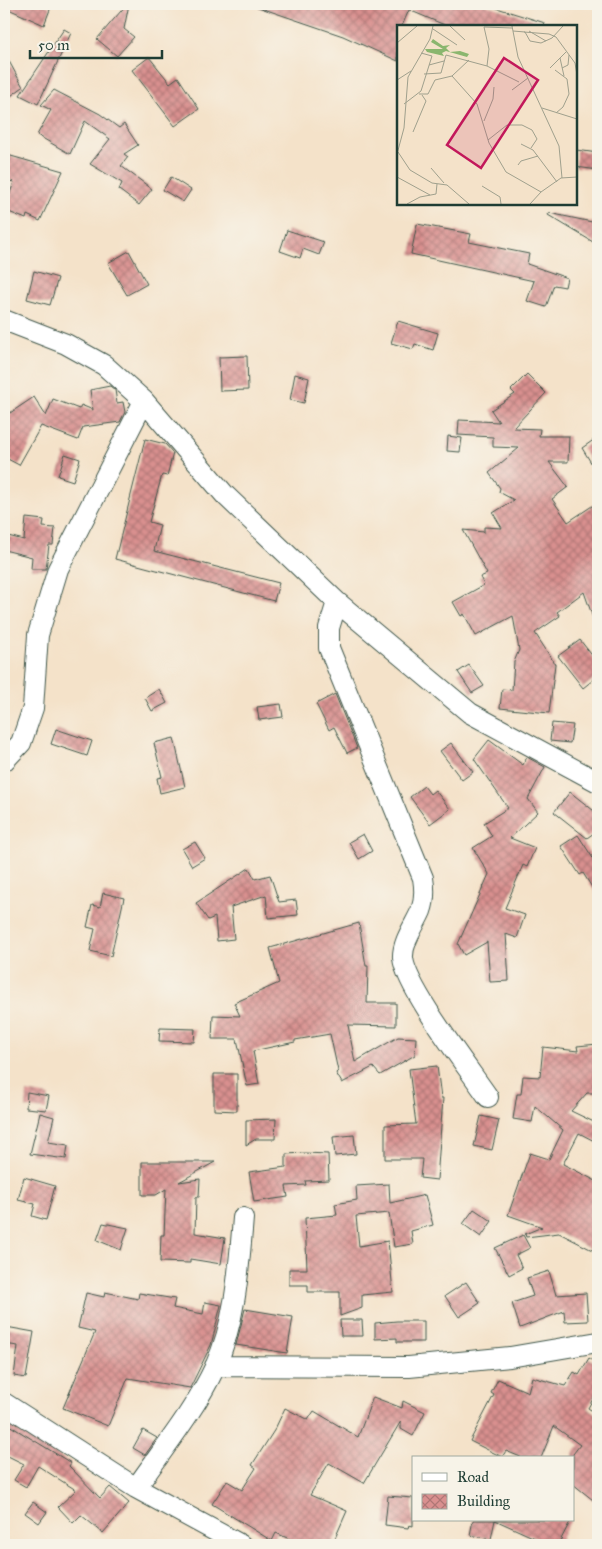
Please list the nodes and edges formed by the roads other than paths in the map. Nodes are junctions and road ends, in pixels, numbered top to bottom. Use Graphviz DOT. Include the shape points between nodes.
graph roads {
  1 [pos="4,320"];
  2 [pos="144,401"];
  3 [pos="337,602"];
  4 [pos="4,761"];
  5 [pos="598,782"];
  6 [pos="488,1097"];
  7 [pos="243,1218"];
  8 [pos="598,1342"];
  9 [pos="215,1366"];
  10 [pos="4,1403"];
  11 [pos="136,1488"];
  12 [pos="241,1545"];
  1 -- 2 [label="street" via="66,344 104,364"];
  2 -- 3 [label="street" via="225,495"];
  2 -- 4 [label="street" via="58,569 38,635 33,708 21,742"];
  3 -- 5 [label="street" via="470,714"];
  3 -- 6 [label="street" via="329,628 329,648 423,878 425,894 421,910 403,957 419,994"];
  7 -- 9 [label="street" via="228,1329"];
  8 -- 9 [label="street" via="510,1357 409,1367"];
  9 -- 11 [label="street"];
  10 -- 11 [label="street"];
  11 -- 12 [label="street"];
}
